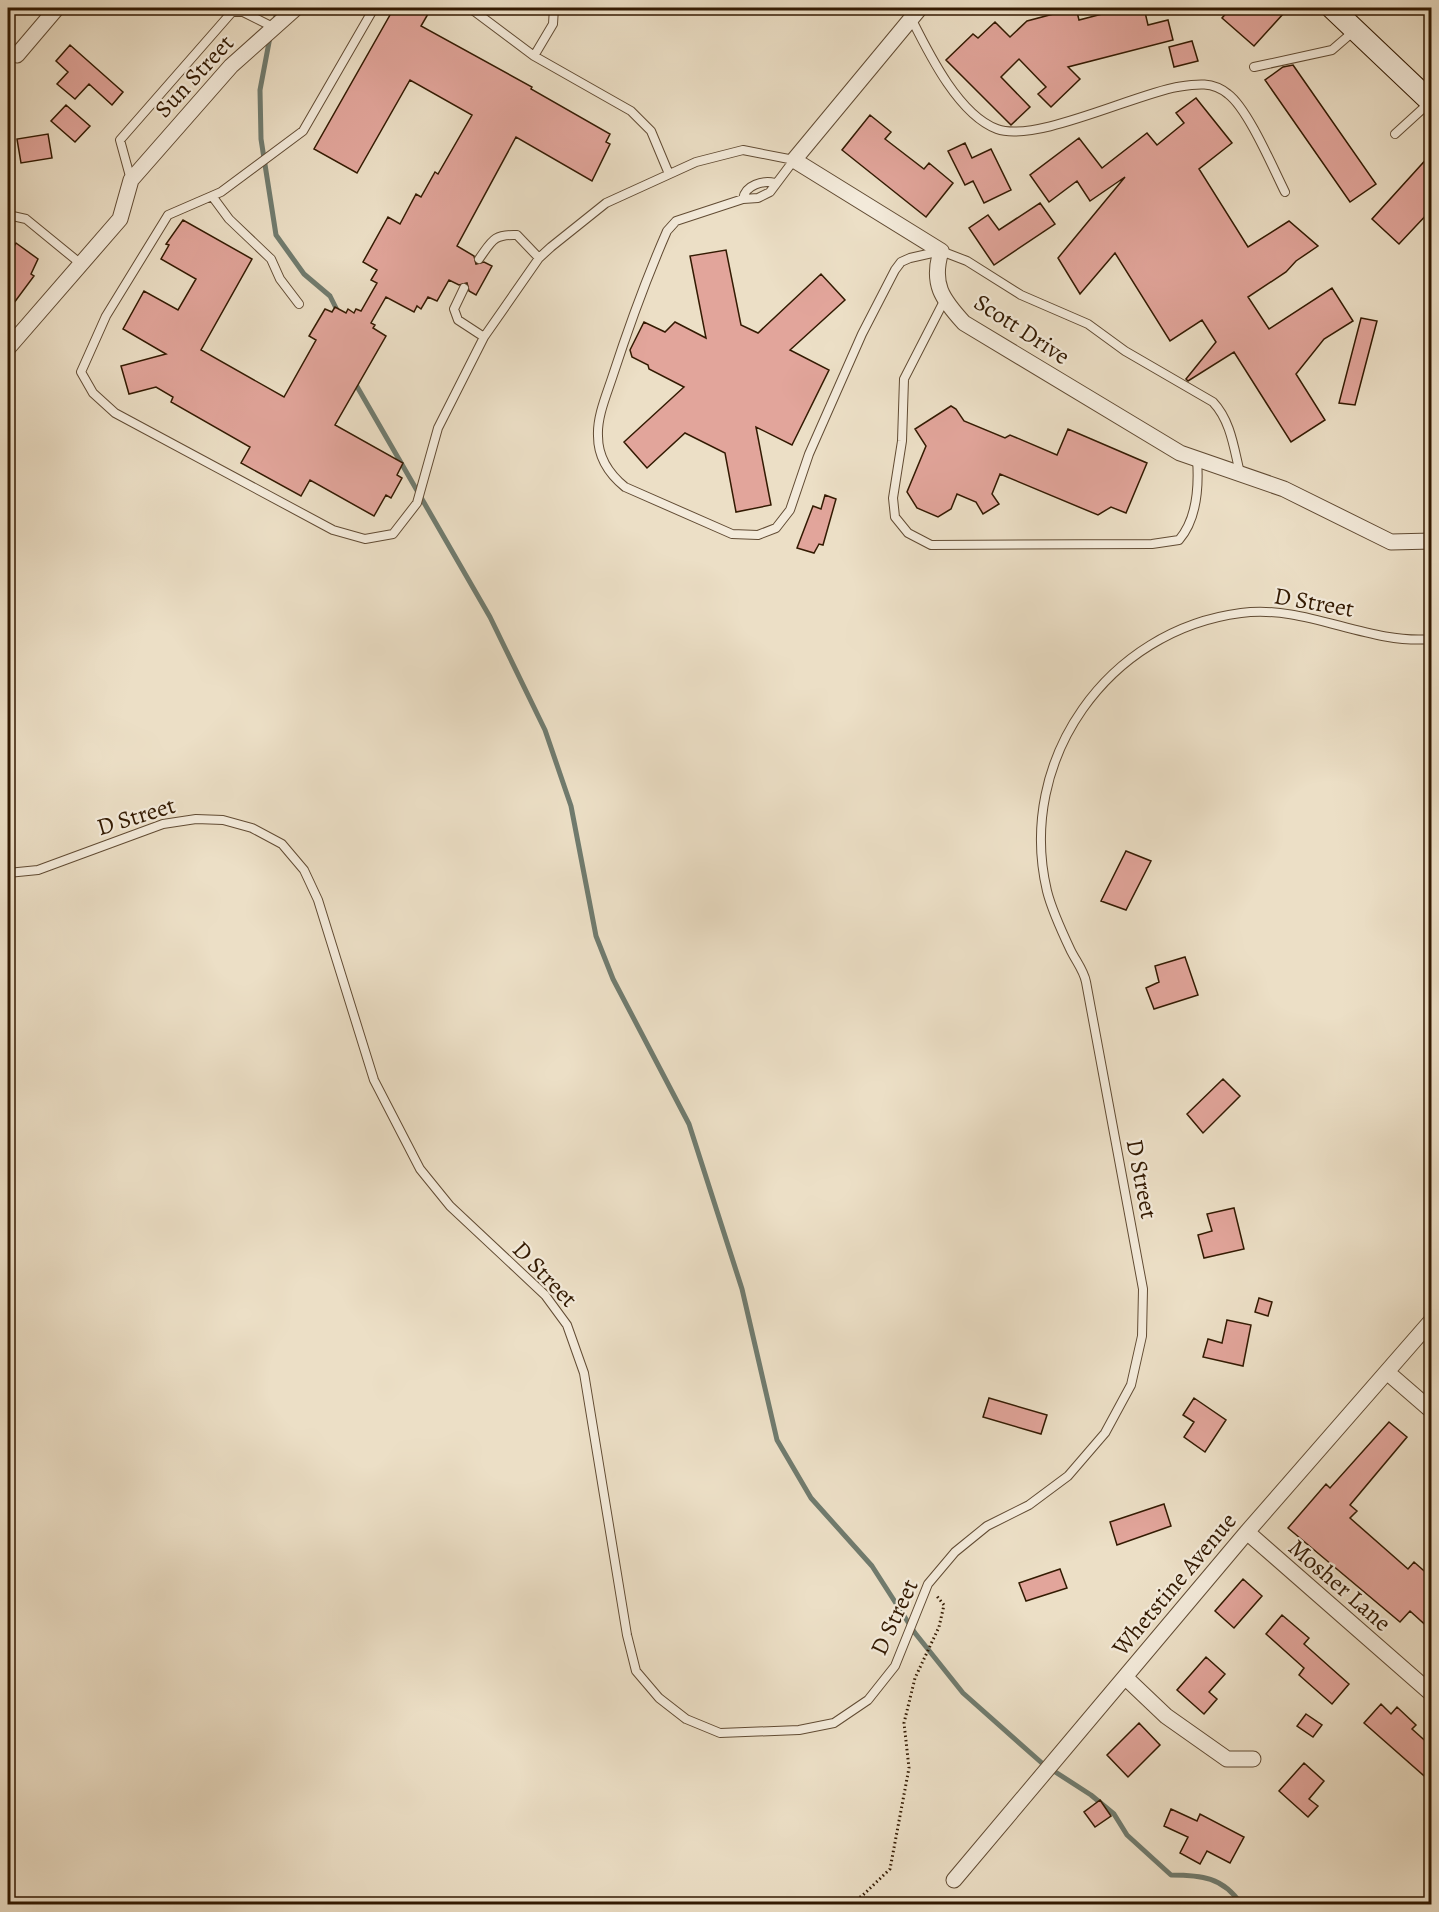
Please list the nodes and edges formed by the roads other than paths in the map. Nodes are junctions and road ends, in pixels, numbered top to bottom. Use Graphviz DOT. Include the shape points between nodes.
graph roads {
  1 [pos="57,8"];
  2 [pos="296,8"];
  3 [pos="374,8"];
  4 [pos="470,8"];
  5 [pos="554,8"];
  6 [pos="1332,8"];
  7 [pos="916,14"];
  8 [pos="273,27"];
  9 [pos="1355,30"];
  10 [pos="16,55"];
  11 [pos="534,56"];
  12 [pos="1254,68"];
  13 [pos="1431,103"];
  14 [pos="1395,134"];
  15 [pos="794,160"];
  16 [pos="669,174"];
  17 [pos="131,180"];
  18 [pos="775,183"];
  19 [pos="1285,192"];
  20 [pos="212,196"];
  21 [pos="743,199"];
  22 [pos="8,215"];
  23 [pos="941,250"];
  24 [pos="539,258"];
  25 [pos="479,259"];
  26 [pos="81,264"];
  27 [pos="464,288"];
  28 [pos="944,301"];
  29 [pos="299,304"];
  30 [pos="484,337"];
  31 [pos="8,348"];
  32 [pos="1197,459"];
  33 [pos="1240,473"];
  34 [pos="1431,540"];
  35 [pos="1431,639"];
  36 [pos="8,873"];
  37 [pos="1431,1320"];
  38 [pos="1387,1372"];
  39 [pos="1431,1411"];
  40 [pos="1247,1532"];
  41 [pos="1125,1677"];
  42 [pos="1431,1694"];
  43 [pos="1253,1759"];
  44 [pos="954,1880"];
  1 -- 10 [label="street"];
  2 -- 8 [label="street, Sun Street"];
  3 -- 20 [label="lane" via="303,131"];
  4 -- 11 [label="lane"];
  5 -- 11 [label="lane" via="553,24"];
  6 -- 9 [label="street"];
  7 -- 15 [label="street"];
  7 -- 19 [label="lane" via="940,75 978,117 996,129 1014,133 1161,90 1215,85 1230,95 1243,112"];
  8 -- 17 [label="street, Sun Street" via="231,66"];
  8 -- 17 [label="lane" via="243,12 232,12 120,140"];
  9 -- 12 [label="lane" via="1332,50"];
  9 -- 13 [label="street"];
  11 -- 16 [label="lane" via="631,111 651,131"];
  13 -- 14 [label="lane"];
  15 -- 16 [label="lane" via="743,150 696,162"];
  15 -- 18 [label="lane"];
  15 -- 23 [label="street"];
  16 -- 24 [label="lane" via="606,203"];
  17 -- 26 [label="street" via="120,219"];
  18 -- 21 [label="lane" via="770,192 758,198"];
  18 -- 21 [label="lane" via="763,182 747,189"];
  20 -- 29 [label="lane" via="229,219 271,259"];
  20 -- 30 [label="lane" via="168,215 106,316 81,372 93,393 115,413 333,530 365,538 393,534 417,503 438,428"];
  21 -- 23 [label="lane" via="676,221 667,231 628,328 597,436 602,459 612,476 625,487 732,534 758,535 776,528 790,510 809,454 895,270 910,258"];
  22 -- 26 [label="lane" via="26,219"];
  23 -- 28 [label="street, Scott Drive" via="936,268"];
  23 -- 33 [label="lane" via="968,261 1021,295 1088,324 1125,351 1214,402 1229,428"];
  24 -- 25 [label="lane" via="517,235 501,234"];
  24 -- 30 [label="lane"];
  26 -- 31 [label="street"];
  27 -- 30 [label="lane" via="454,309 458,320"];
  28 -- 32 [label="street, Scott Drive" via="964,323 1180,453"];
  28 -- 32 [label="lane" via="904,379 902,441 893,498 895,517 908,533 930,545 1152,544 1179,540 1188,530 1198,485"];
  32 -- 33 [label="street, Scott Drive"];
  33 -- 34 [label="street, Scott Drive" via="1284,489 1391,542"];
  35 -- 36 [label="lane, D Street" via="1382,635 1292,613 1241,612 1179,629 1137,653 1094,692 1066,732 1045,794 1042,842 1047,890 1085,977 1143,1289 1142,1336 1131,1384 1097,1442 1068,1476 1029,1505 987,1526 955,1552 928,1584 895,1666 868,1700 834,1723 799,1730 720,1732 686,1719 659,1698 636,1671 584,1373 567,1325 545,1295 450,1206 420,1169 374,1080 318,900 304,870 282,844 252,828 223,820 196,819 163,824 38,870"];
  37 -- 38 [label="street, Whetstine Avenue"];
  38 -- 39 [label="street"];
  38 -- 40 [label="street, Whetstine Avenue"];
  40 -- 41 [label="street, Whetstine Avenue"];
  40 -- 42 [label="street, Mosher Lane"];
  41 -- 43 [label="street" via="1166,1716 1227,1759"];
  41 -- 44 [label="street, Whetstine Avenue"];
}
